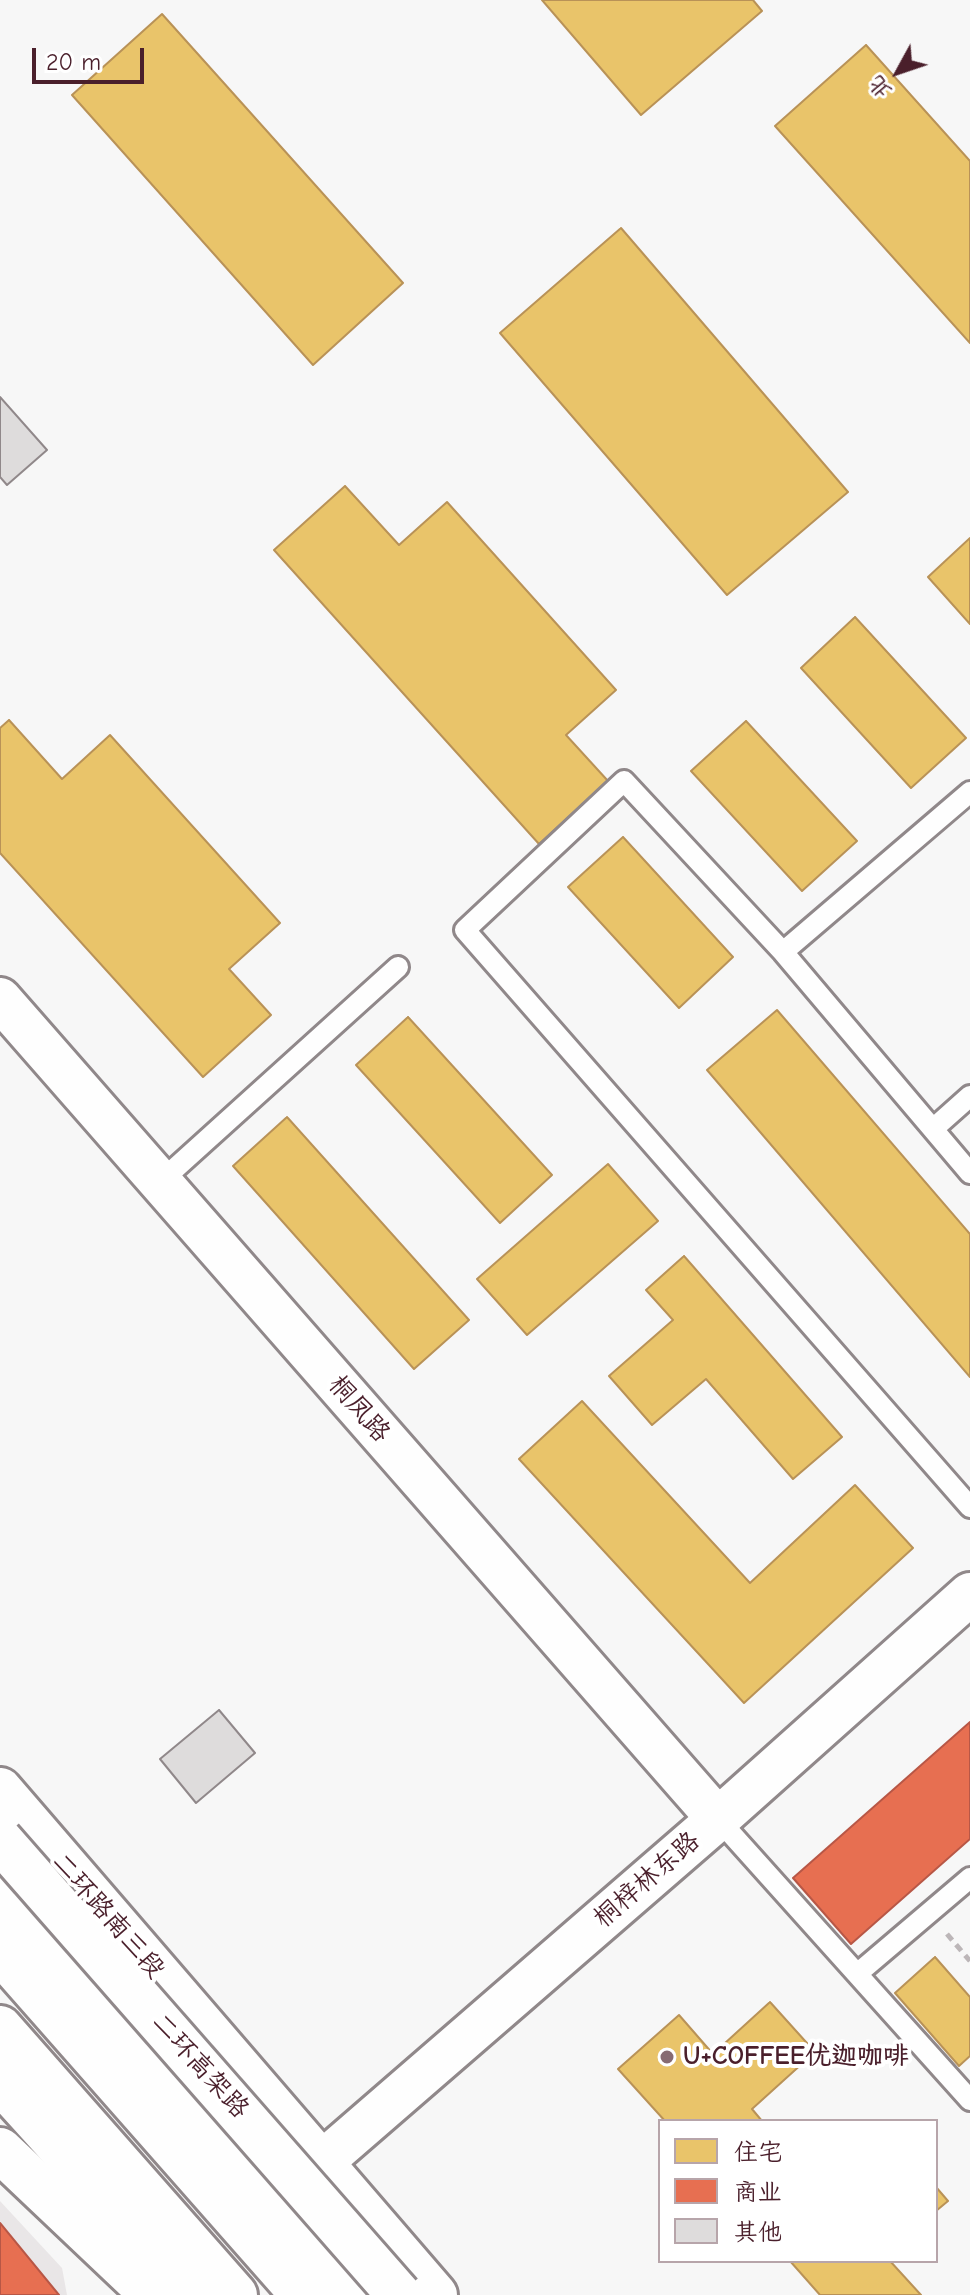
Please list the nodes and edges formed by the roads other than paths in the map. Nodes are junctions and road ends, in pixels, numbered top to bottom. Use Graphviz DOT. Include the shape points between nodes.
graph roads {
  1 [pos="970,792"];
  2 [pos="783,952"];
  3 [pos="398,967"];
  4 [pos="0,999"];
  5 [pos="970,1096"];
  6 [pos="933,1129"];
  7 [pos="970,1173"];
  8 [pos="160,1182"];
  9 [pos="970,1474"];
  10 [pos="954,1488"];
  11 [pos="970,1507"];
  12 [pos="970,1594"];
  13 [pos="0,1790"];
  14 [pos="718,1819"];
  15 [pos="0,1840"];
  16 [pos="970,1878"];
  17 [pos="0,1896"];
  18 [pos="0,1951"];
  19 [pos="857,1974"];
  20 [pos="174,1992"];
  21 [pos="0,2028"];
  22 [pos="0,2081"];
  23 [pos="970,2100"];
  24 [pos="0,2122"];
  25 [pos="0,2150"];
  26 [pos="321,2163"];
  27 [pos="153,2295"];
  28 [pos="171,2295"];
  29 [pos="194,2295"];
  30 [pos="235,2295"];
  31 [pos="303,2295"];
  32 [pos="351,2295"];
  33 [pos="399,2295"];
  34 [pos="435,2295"];
  1 -- 2 [label="lane"];
  2 -- 6 [label="lane"];
  2 -- 10 [label="lane" via="624,781 465,930"];
  3 -- 8 [label="lane"];
  4 -- 8 [label="street, 桐凤路"];
  5 -- 6 [label="lane"];
  6 -- 7 [label="lane"];
  8 -- 14 [label="street, 桐凤路"];
  9 -- 10 [label="lane"];
  10 -- 11 [label="lane"];
  12 -- 14 [label="street, 桐梓林东路"];
  13 -- 20 [label="main road, 二环路南三段"];
  14 -- 19 [label="lane"];
  14 -- 26 [label="street, 桐梓林东路"];
  15 -- 33 [label="main road, 二环高架路, bridge"];
  16 -- 19 [label="lane"];
  17 -- 20 [label="main road"];
  17 -- 32 [label="main road"];
  18 -- 31 [label="main road"];
  19 -- 23 [label="lane"];
  20 -- 26 [label="main road, 二环路南三段"];
  21 -- 30 [label="main road"];
  22 -- 29 [label="main road"];
  24 -- 28 [label="main road"];
  25 -- 27 [label="main road"];
  26 -- 34 [label="main road, 二环路南三段"];
}
